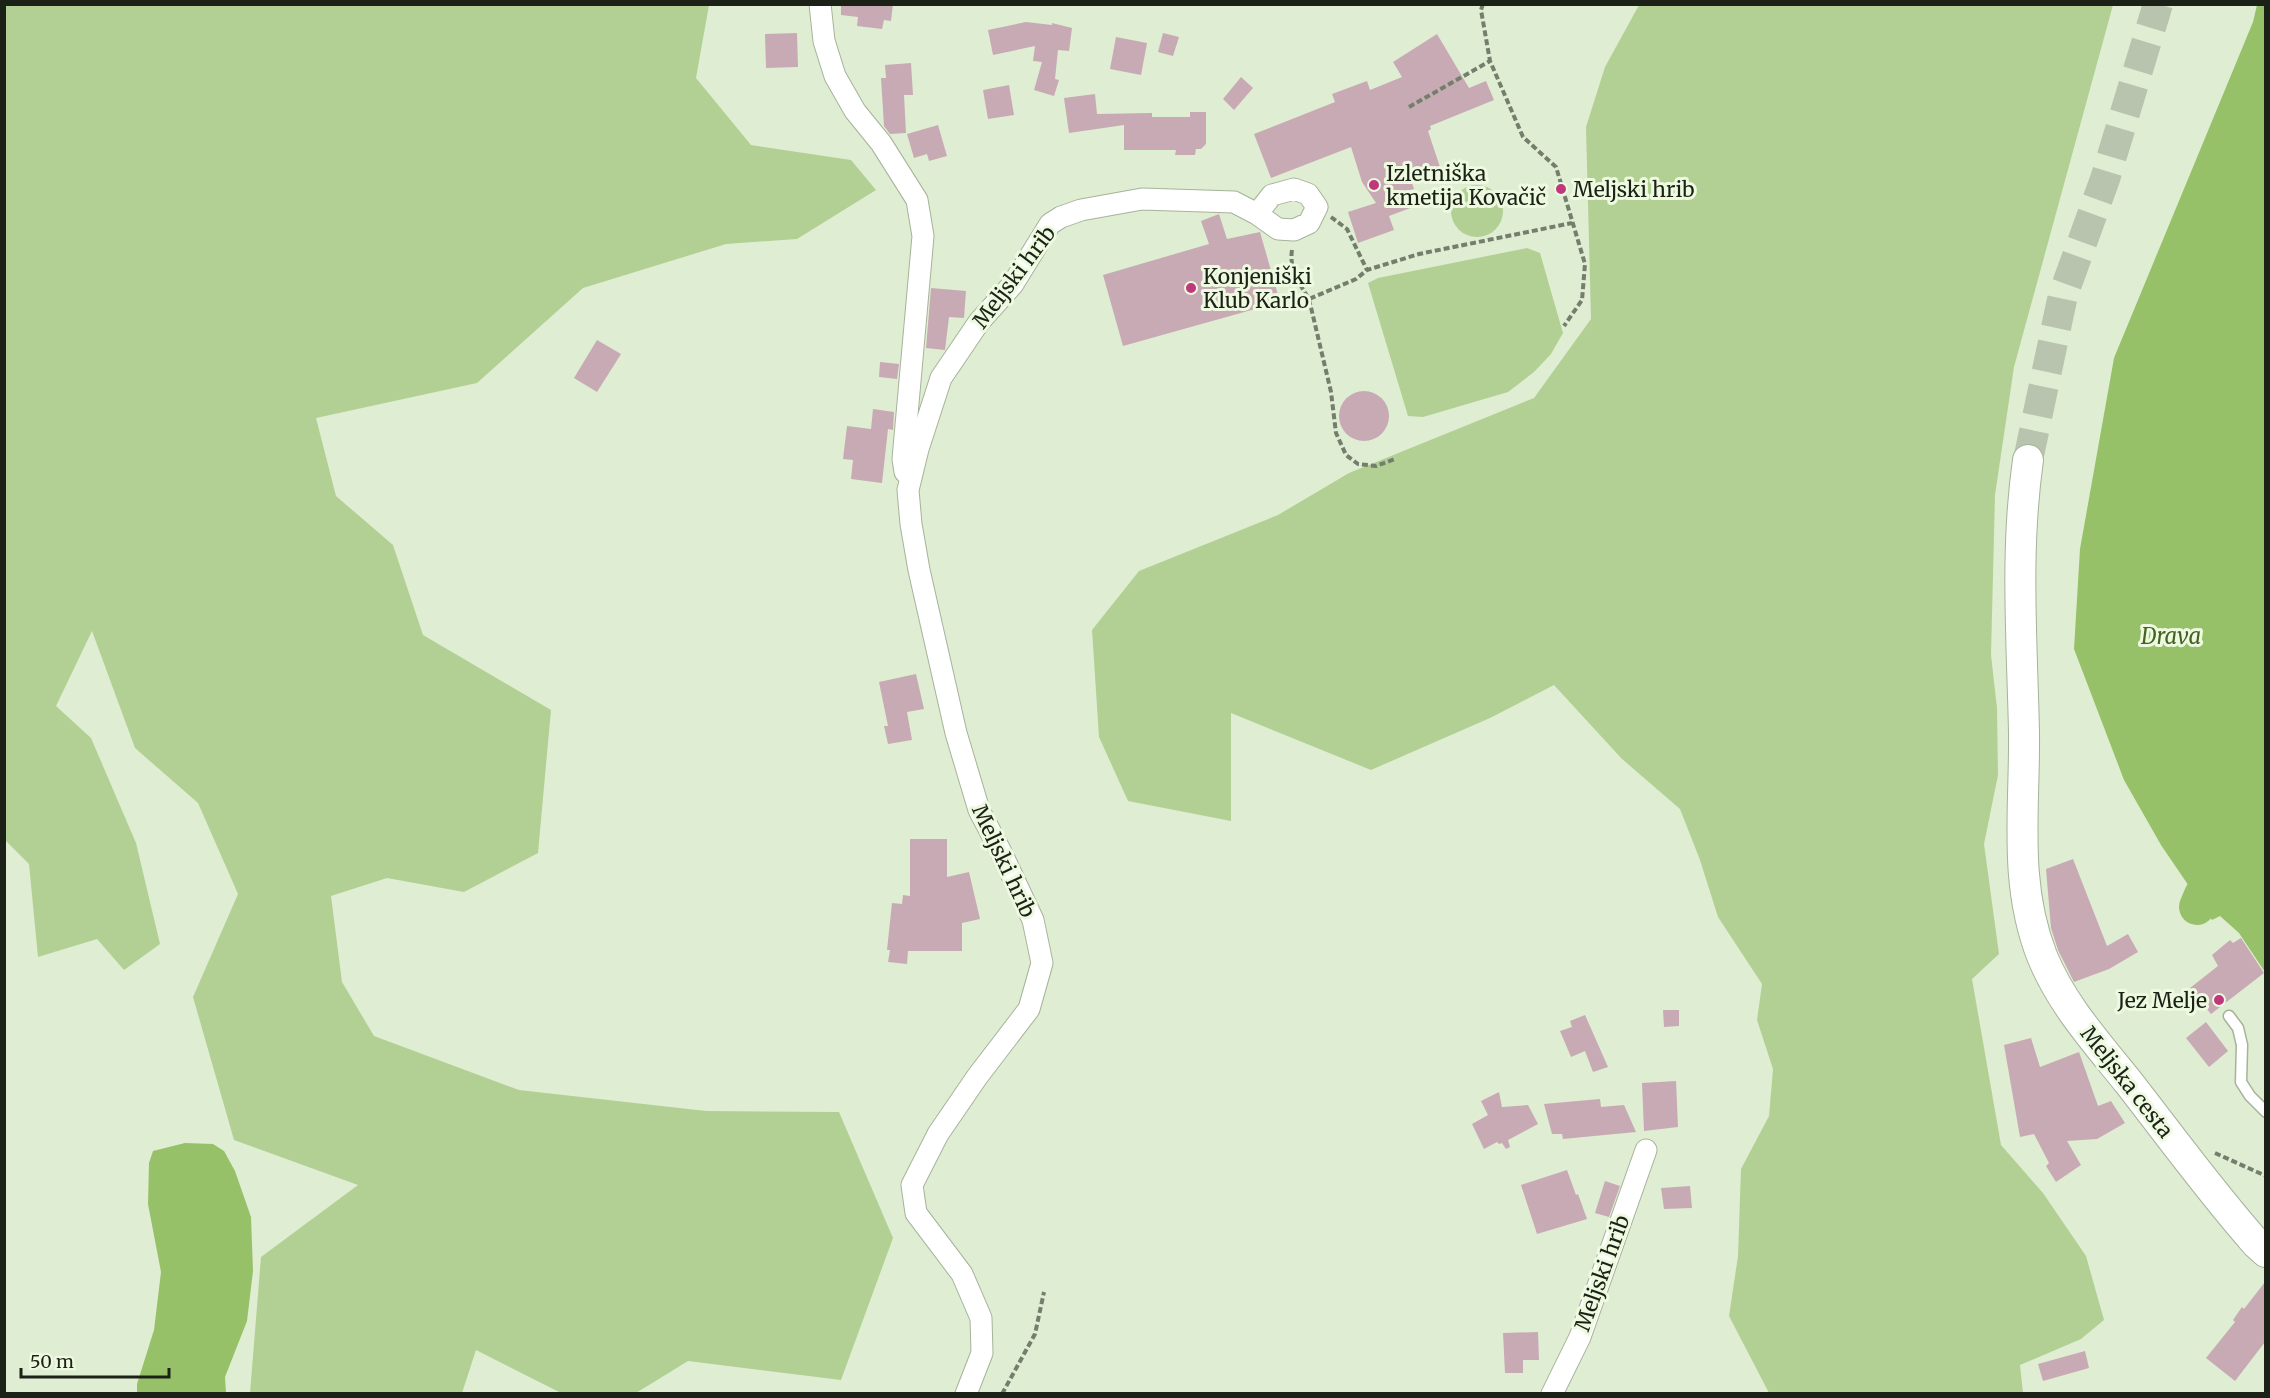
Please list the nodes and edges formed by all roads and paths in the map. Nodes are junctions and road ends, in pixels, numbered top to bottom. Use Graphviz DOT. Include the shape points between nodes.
graph roads {
  1 [pos="820,4"];
  2 [pos="1483,4"];
  3 [pos="1490,61"];
  4 [pos="1409,107"];
  5 [pos="1317,207"];
  6 [pos="1257,214"];
  7 [pos="1572,223"];
  8 [pos="1294,230"];
  9 [pos="1367,270"];
  10 [pos="1309,299"];
  11 [pos="1564,326"];
  12 [pos="1395,459"];
  13 [pos="2028,460"];
  14 [pos="908,490"];
  15 [pos="2229,1016"];
  16 [pos="2265,1112"];
  17 [pos="1646,1150"];
  18 [pos="2265,1252"];
  19 [pos="1044,1292"];
  20 [pos="966,1394"];
  21 [pos="1002,1394"];
  22 [pos="1552,1394"];
  1 -- 14 [label="street, Meljski hrib" via="824,41 835,76 917,200 923,236 903,459"];
  2 -- 3 [label="path"];
  3 -- 4 [label="path"];
  3 -- 7 [label="path" via="1523,137 1556,167"];
  5 -- 6 [label="street" via="1308,194 1294,189 1272,195"];
  5 -- 8 [label="street" via="1309,223"];
  5 -- 9 [label="path" via="1347,229"];
  6 -- 8 [label="street, Meljski hrib" via="1278,229"];
  6 -- 14 [label="street, Meljski hrib" via="1234,202 1143,199 1082,210 1050,224 1013,284 979,322 941,378"];
  7 -- 9 [label="path" via="1419,254"];
  7 -- 11 [label="path" via="1585,264 1582,300"];
  8 -- 10 [label="path" via="1291,258 1295,276"];
  9 -- 10 [label="path" via="1356,279"];
  10 -- 12 [label="path" via="1335,433 1346,455 1358,464 1376,466"];
  13 -- 18 [label="street, Meljska cesta" via="2019,552 2025,788 2022,843 2024,892 2032,924 2060,992 2081,1024 2202,1180"];
  14 -- 20 [label="street, Meljski hrib" via="919,570 963,755 979,810 1033,920 1042,963 1029,1009 938,1134 912,1185 916,1213 962,1274 981,1318 982,1353"];
  15 -- 16 [label="lane" via="2238,1028 2242,1045 2241,1082"];
  17 -- 22 [label="street, Meljski hrib" via="1580,1338"];
  19 -- 21 [label="path" via="1035,1334"];
}
